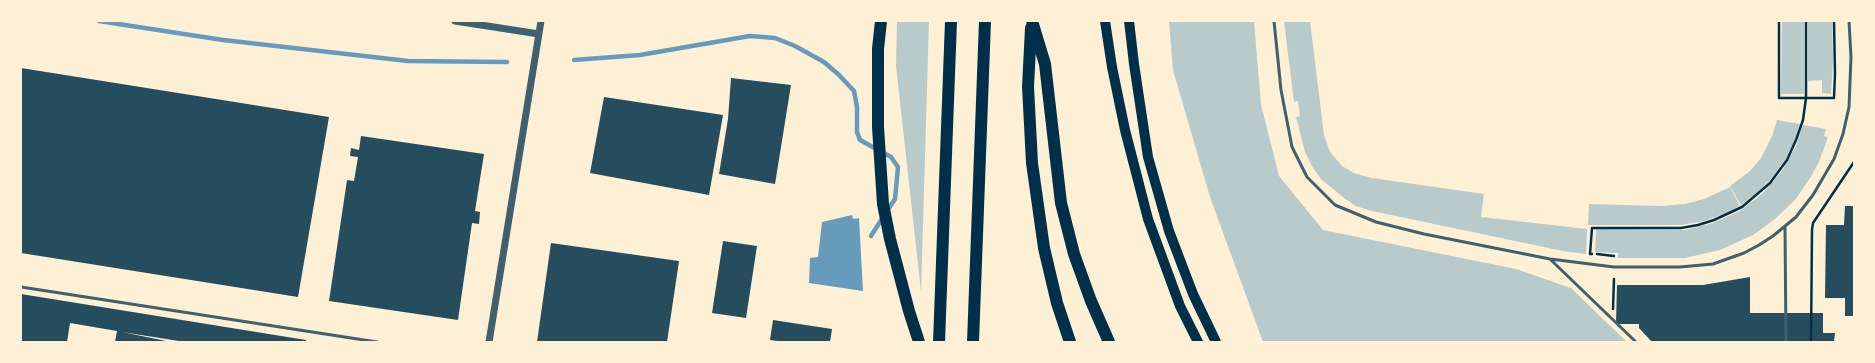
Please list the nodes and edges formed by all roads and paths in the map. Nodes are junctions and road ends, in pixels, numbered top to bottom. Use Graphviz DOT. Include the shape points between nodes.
graph roads {
  1 [pos="455,21"];
  2 [pos="541,21"];
  3 [pos="881,21"];
  4 [pos="951,21"];
  5 [pos="985,21"];
  6 [pos="1032,21"];
  7 [pos="1105,21"];
  8 [pos="1129,21"];
  9 [pos="1274,21"];
  10 [pos="1779,21"];
  11 [pos="1806,21"];
  12 [pos="1834,21"];
  13 [pos="1848,21"];
  14 [pos="539,34"];
  15 [pos="1806,98"];
  16 [pos="1854,162"];
  17 [pos="1785,226"];
  18 [pos="1614,256"];
  19 [pos="1550,259"];
  20 [pos="1614,279"];
  21 [pos="21,287"];
  22 [pos="1614,309"];
  23 [pos="377,342"];
  24 [pos="490,342"];
  25 [pos="919,342"];
  26 [pos="939,342"];
  27 [pos="973,342"];
  28 [pos="1070,342"];
  29 [pos="1109,342"];
  30 [pos="1198,342"];
  31 [pos="1216,342"];
  32 [pos="1636,342"];
  33 [pos="1786,342"];
  34 [pos="1811,342"];
  1 -- 14 [label="street"];
  2 -- 14 [label="street"];
  3 -- 25 [label="highway" via="878,49 878,127 883,204"];
  4 -- 26 [label="highway"];
  5 -- 27 [label="highway"];
  6 -- 28 [label="highway" via="1028,87 1032,163 1044,248 1057,303"];
  6 -- 29 [label="highway" via="1045,64 1061,203 1074,254"];
  7 -- 30 [label="main road" via="1125,130 1148,219 1180,306"];
  8 -- 31 [label="main road" via="1148,157 1169,230 1193,294"];
  9 -- 19 [label="lane" via="1292,147 1307,177 1336,205 1376,222"];
  10 -- 15 [label="path" via="1779,98"];
  11 -- 15 [label="path"];
  12 -- 15 [label="path" via="1834,98"];
  13 -- 17 [label="lane" via="1851,82 1843,134 1821,184 1805,206"];
  14 -- 24 [label="street"];
  15 -- 18 [label="path" via="1799,133 1787,160 1754,198 1729,214 1698,225 1681,228 1592,228 1590,254"];
  16 -- 34 [label="path" via="1812,230"];
  17 -- 19 [label="lane" via="1744,253 1713,264 1614,266"];
  17 -- 33 [label="lane"];
  19 -- 32 [label="lane"];
  20 -- 22 [label="path"];
  21 -- 23 [label="lane"];
}
